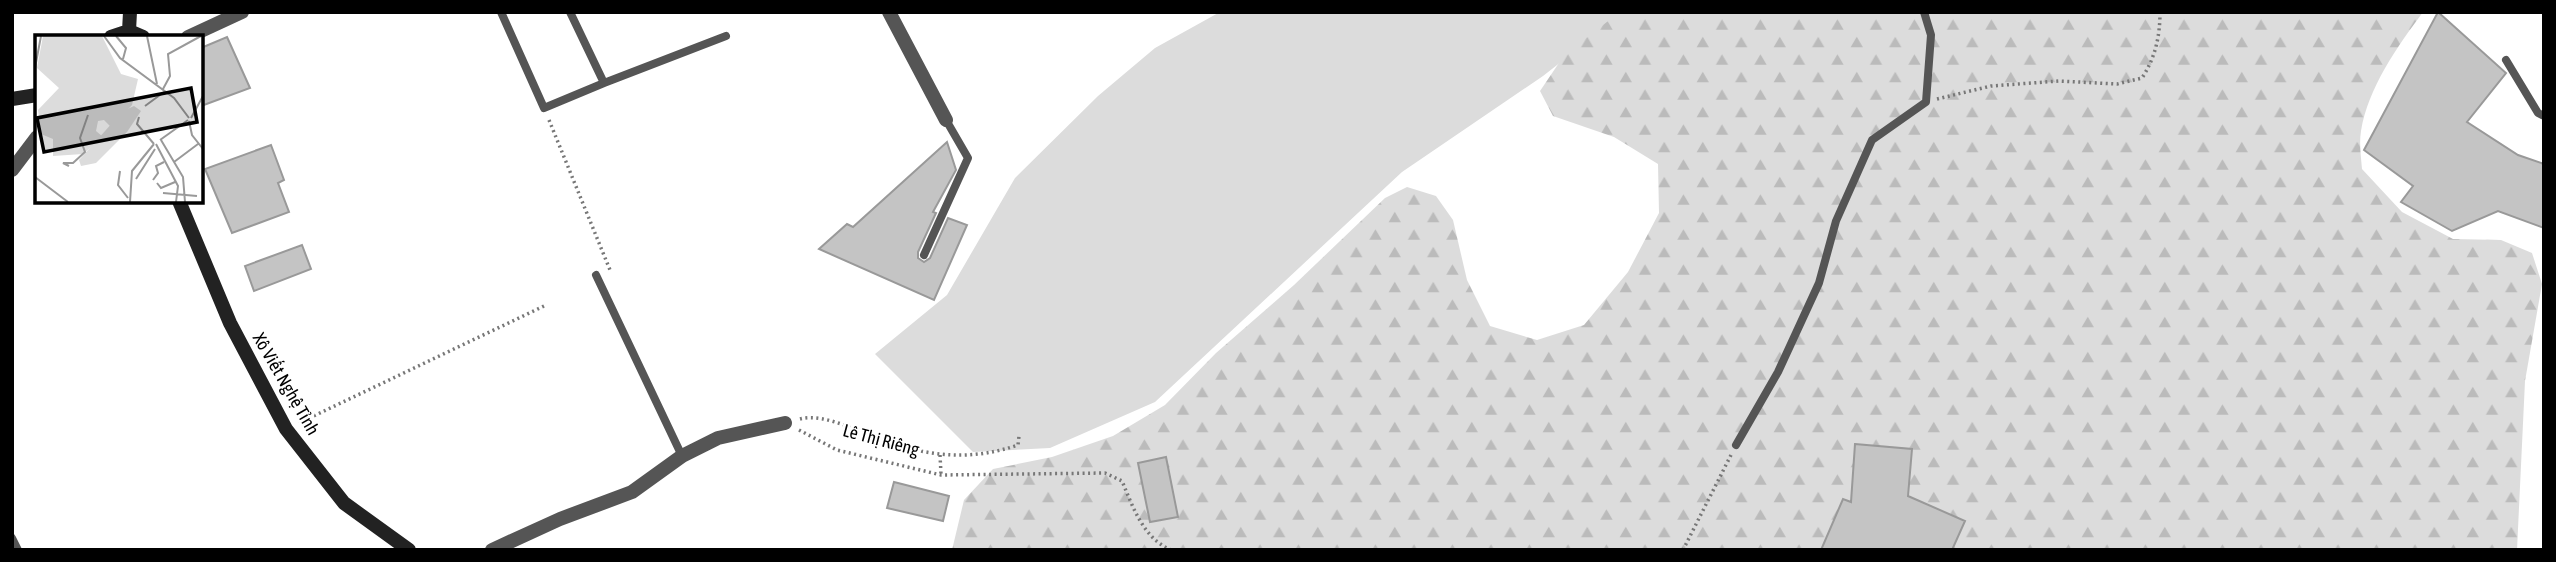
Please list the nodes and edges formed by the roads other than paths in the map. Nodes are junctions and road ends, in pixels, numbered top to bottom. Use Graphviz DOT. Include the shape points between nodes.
graph roads {
  1 [pos="130,12"];
  2 [pos="242,12"];
  3 [pos="500,12"];
  4 [pos="570,12"];
  5 [pos="889,12"];
  6 [pos="1924,12"];
  7 [pos="136,34"];
  8 [pos="192,35"];
  9 [pos="726,36"];
  10 [pos="2506,60"];
  11 [pos="604,83"];
  12 [pos="35,95"];
  13 [pos="12,99"];
  14 [pos="2544,116"];
  15 [pos="946,120"];
  16 [pos="35,139"];
  17 [pos="12,170"];
  18 [pos="180,203"];
  19 [pos="924,256"];
  20 [pos="596,275"];
  21 [pos="785,422"];
  22 [pos="1736,445"];
  23 [pos="682,456"];
  24 [pos="12,538"];
  25 [pos="18,550"];
  26 [pos="408,550"];
  27 [pos="492,550"];
  1 -- 7 [label="main road"];
  2 -- 8 [label="street"];
  3 -- 11 [label="lane" via="544,108"];
  4 -- 11 [label="lane"];
  5 -- 15 [label="street"];
  6 -- 22 [label="lane" via="1931,35 1926,102 1872,140 1836,221 1819,283 1778,372"];
  9 -- 11 [label="lane"];
  10 -- 14 [label="lane"];
  12 -- 13 [label="main road"];
  15 -- 19 [label="lane" via="968,159"];
  16 -- 17 [label="street"];
  18 -- 26 [label="main road, Xô Viết Nghệ Tỉnh" via="230,323 286,429 344,503"];
  20 -- 23 [label="lane"];
  21 -- 23 [label="street" via="718,438"];
  23 -- 27 [label="street" via="632,492"];
  24 -- 25 [label="lane"];
}
